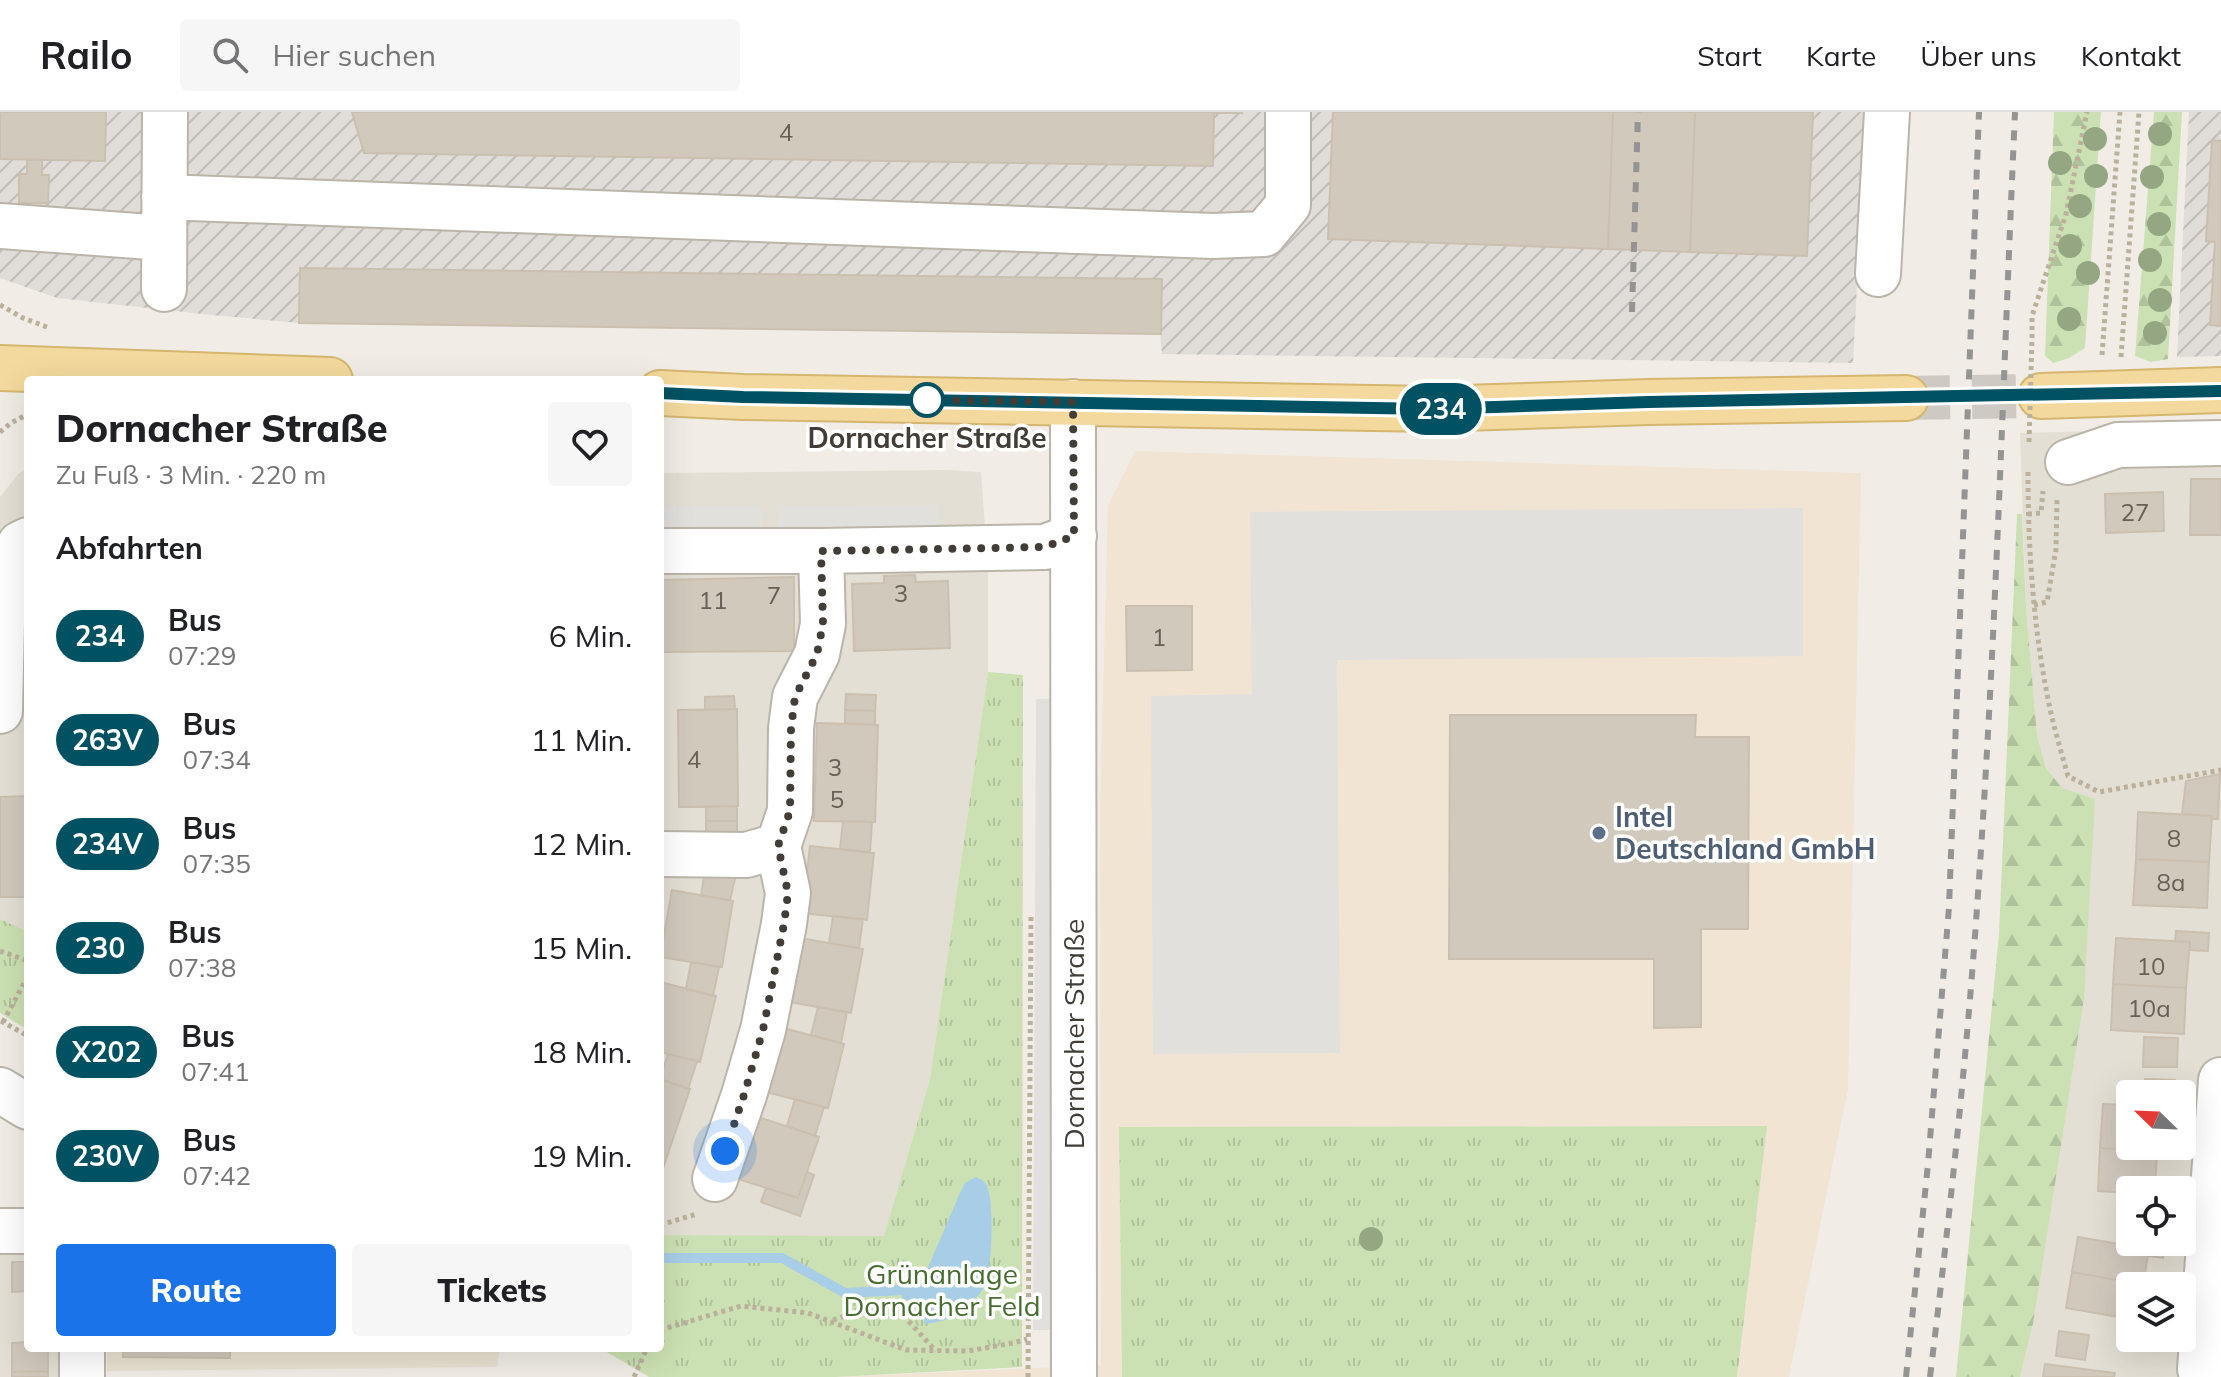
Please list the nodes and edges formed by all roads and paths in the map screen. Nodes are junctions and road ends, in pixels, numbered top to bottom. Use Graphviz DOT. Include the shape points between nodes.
graph roads {
  1 [pos="165,112"];
  2 [pos="1288,112"];
  3 [pos="1887,112"];
  4 [pos="2087,112"];
  5 [pos="2120,112"];
  6 [pos="2139,112"];
  7 [pos="164,218"];
  8 [pos="0,226"];
  9 [pos="1878,274"];
  10 [pos="164,289"];
  11 [pos="0,305"];
  12 [pos="47,327"];
  13 [pos="2102,350"];
  14 [pos="2121,352"];
  15 [pos="0,368"];
  16 [pos="220,376"];
  17 [pos="2221,390"];
  18 [pos="664,393"];
  19 [pos="2041,396"];
  20 [pos="1906,398"];
  21 [pos="1073,402"];
  22 [pos="24,416"];
  23 [pos="0,432"];
  24 [pos="2221,443"];
  25 [pos="2046,472"];
  26 [pos="1074,536"];
  27 [pos="24,542"];
  28 [pos="664,551"];
  29 [pos="821,551"];
  30 [pos="2034,605"];
  31 [pos="0,711"];
  32 [pos="0,719"];
  33 [pos="24,719"];
  34 [pos="2221,770"];
  35 [pos="778,846"];
  36 [pos="664,854"];
  37 [pos="0,951"];
  38 [pos="24,958"];
  39 [pos="24,983"];
  40 [pos="1,1021"];
  41 [pos="24,1034"];
  42 [pos="2221,1080"];
  43 [pos="0,1090"];
  44 [pos="24,1105"];
  45 [pos="715,1179"];
  46 [pos="0,1231"];
  47 [pos="24,1231"];
  48 [pos="830,1321"];
  49 [pos="664,1329"];
  50 [pos="1027,1338"];
  51 [pos="82,1352"];
  52 [pos="645,1352"];
  53 [pos="937,1352"];
  54 [pos="635,1376"];
  55 [pos="82,1377"];
  56 [pos="1074,1377"];
  57 [pos="2203,1377"];
  1 -- 7 [label="street"];
  2 -- 7 [label="street" via="1288,205 1264,234"];
  3 -- 9 [label="street"];
  4 -- 25 [label="path, bridge" via="2066,214 2032,316 2029,442"];
  5 -- 13 [label="path"];
  6 -- 14 [label="path"];
  7 -- 8 [label="street"];
  7 -- 10 [label="street"];
  11 -- 12 [label="path"];
  15 -- 16 [label="main road"];
  17 -- 19 [label="main road"];
  18 -- 21 [label="main road"];
  20 -- 21 [label="main road" via="1432,409"];
  21 -- 26 [label="street, Dornacher Straße"];
  22 -- 23 [label="path"];
  24 -- 25 [label="street" via="2118,445"];
  25 -- 30 [label="path" via="2028,514"];
  25 -- 30 [label="path" via="2056,549 2047,602"];
  26 -- 29 [label="street" via="1045,547"];
  26 -- 56 [label="street, Dornacher Straße"];
  27 -- 31 [label="street" via="3,577"];
  28 -- 29 [label="street"];
  29 -- 35 [label="street" via="823,624 817,654 795,697 790,811"];
  30 -- 34 [label="path" via="2048,700 2068,776 2099,792"];
  32 -- 33 [label="street"];
  35 -- 36 [label="street" via="746,855"];
  35 -- 45 [label="street" via="788,893 782,938 763,1030"];
  37 -- 38 [label="path"];
  39 -- 40 [label="path"];
  40 -- 41 [label="path"];
  42 -- 57 [label="street"];
  43 -- 44 [label="street"];
  46 -- 47 [label="street"];
  48 -- 49 [label="path" via="808,1313 741,1306"];
  48 -- 53 [label="path" via="906,1350"];
  48 -- 53 [label="path" via="890,1301"];
  50 -- 53 [label="path"];
  51 -- 55 [label="street"];
  52 -- 54 [label="path"];
}
